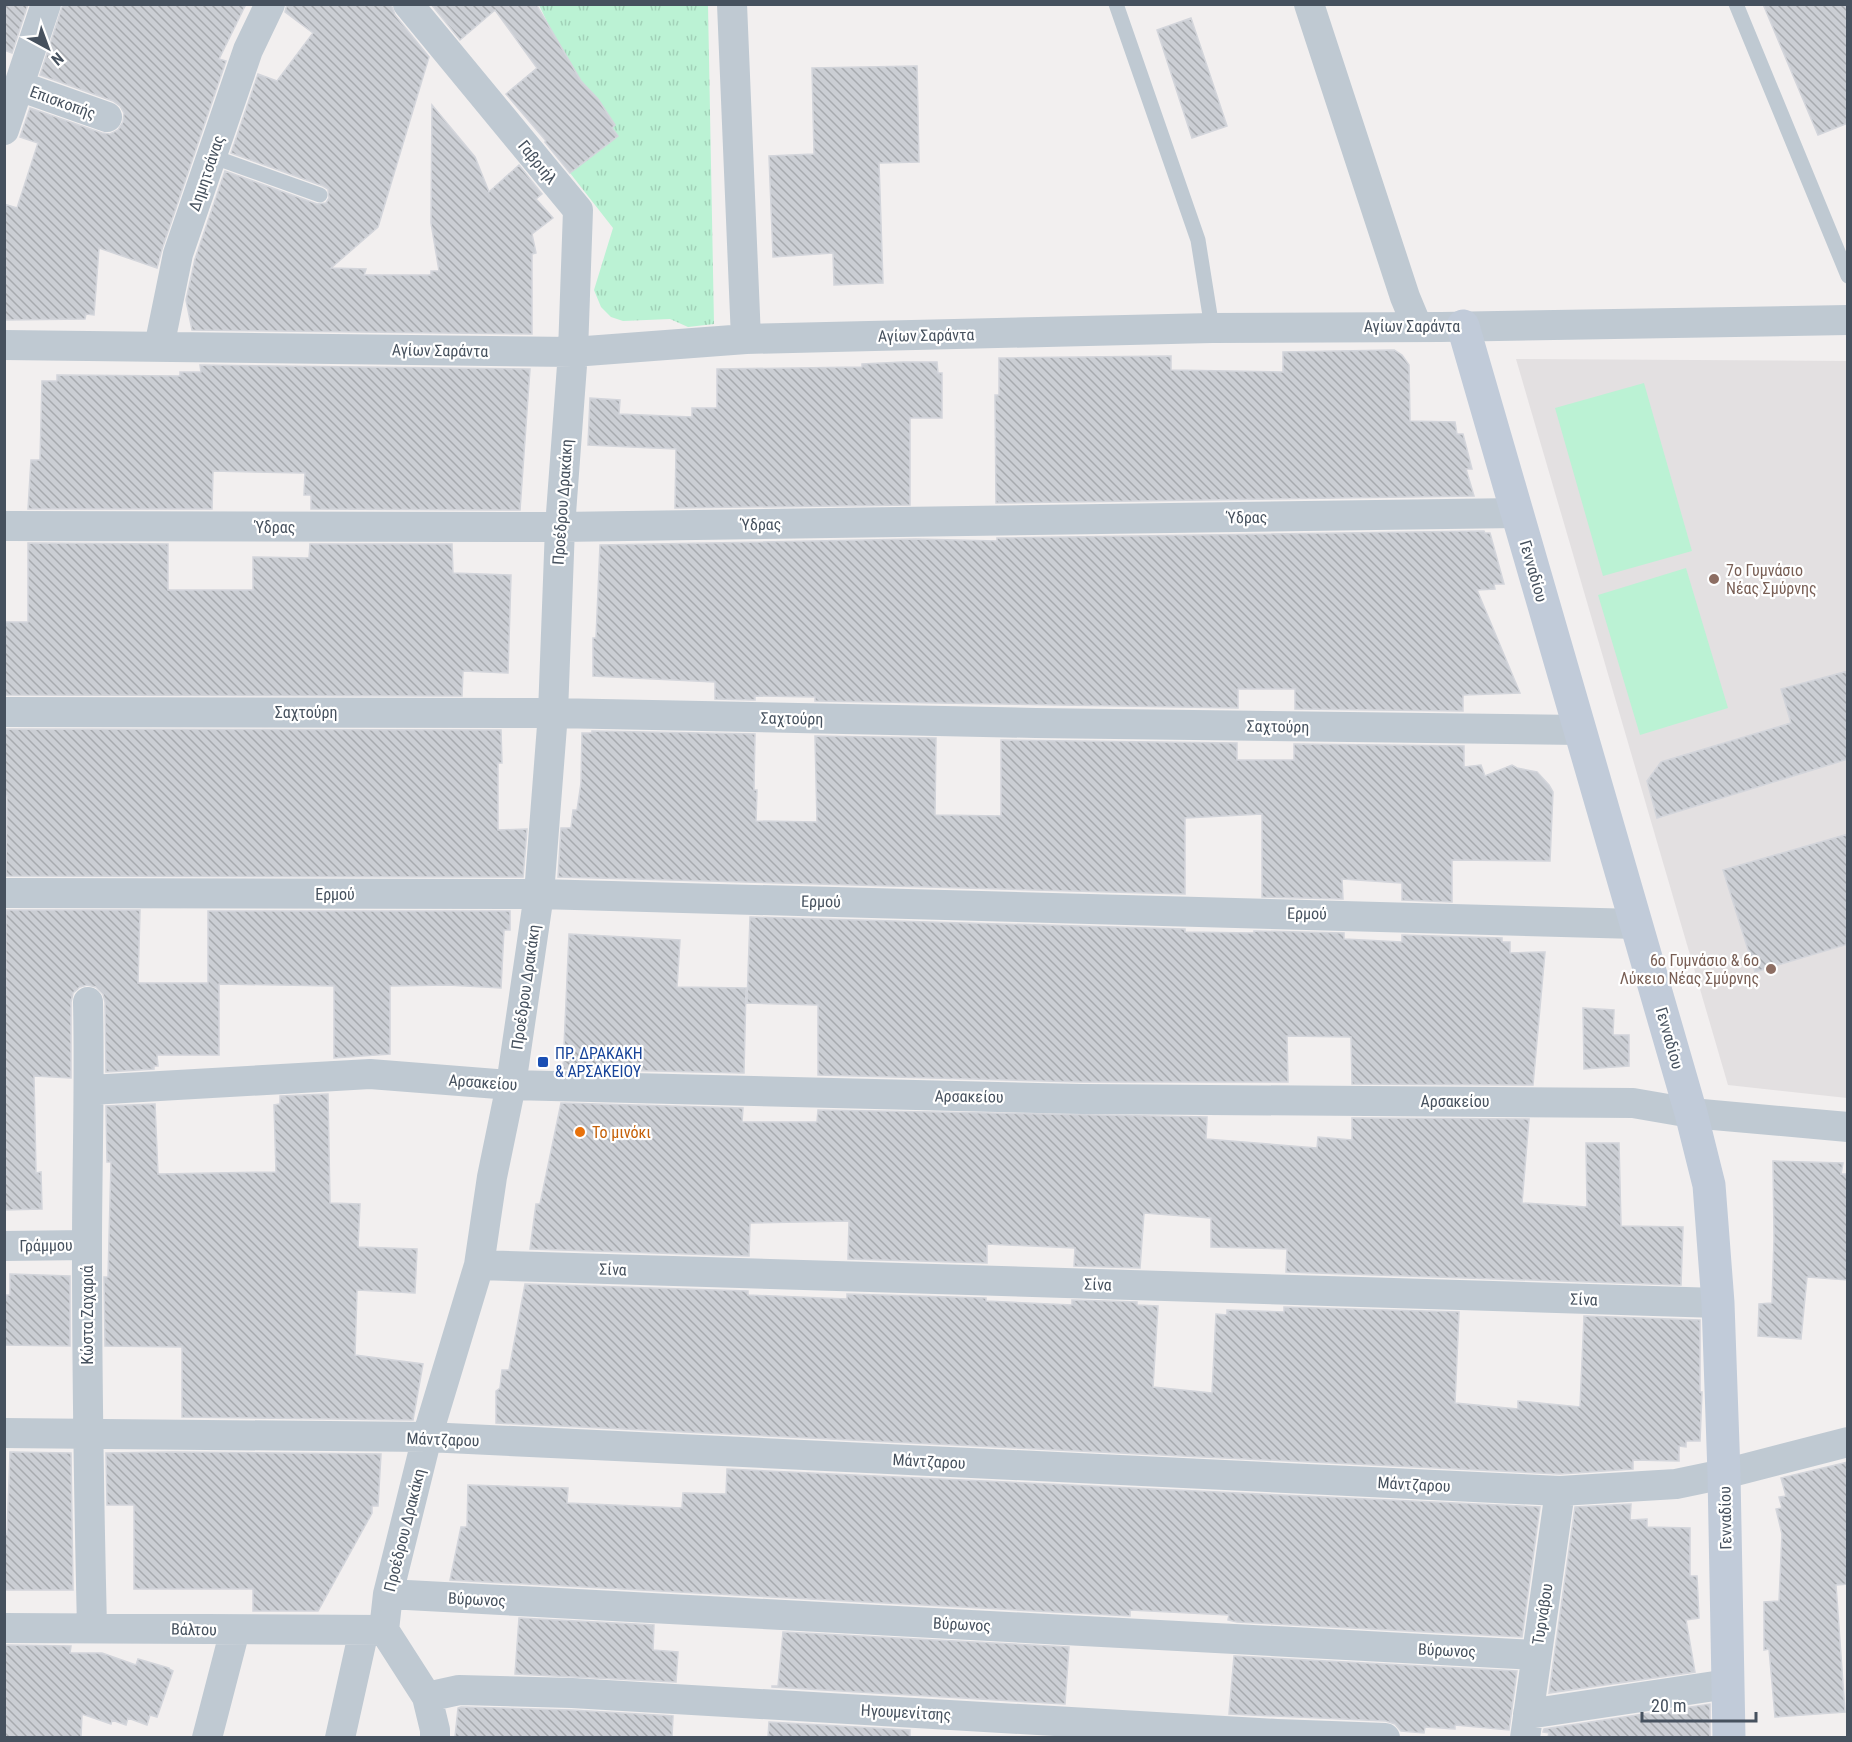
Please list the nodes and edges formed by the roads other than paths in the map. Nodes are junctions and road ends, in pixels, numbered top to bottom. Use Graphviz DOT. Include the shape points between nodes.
graph roads {
  1 [pos="46,4"];
  2 [pos="270,4"];
  3 [pos="408,4"];
  4 [pos="732,4"];
  5 [pos="1116,4"];
  6 [pos="1309,4"];
  7 [pos="1737,4"];
  8 [pos="16,74"];
  9 [pos="107,117"];
  10 [pos="4,130"];
  11 [pos="212,156"];
  12 [pos="320,195"];
  13 [pos="1848,276"];
  14 [pos="1848,320"];
  15 [pos="1417,326"];
  16 [pos="1463,326"];
  17 [pos="1212,328"];
  18 [pos="746,339"];
  19 [pos="4,345"];
  20 [pos="159,348"];
  21 [pos="573,351"];
  22 [pos="1517,513"];
  23 [pos="4,526"];
  24 [pos="560,527"];
  25 [pos="4,712"];
  26 [pos="553,713"];
  27 [pos="1580,730"];
  28 [pos="4,893"];
  29 [pos="539,894"];
  30 [pos="1637,924"];
  31 [pos="88,1002"];
  32 [pos="511,1085"];
  33 [pos="90,1090"];
  34 [pos="1691,1113"];
  35 [pos="1848,1126"];
  36 [pos="87,1245"];
  37 [pos="4,1246"];
  38 [pos="479,1265"];
  39 [pos="1718,1303"];
  40 [pos="4,1433"];
  41 [pos="88,1435"];
  42 [pos="427,1437"];
  43 [pos="1848,1442"];
  44 [pos="1724,1474"];
  45 [pos="1560,1491"];
  46 [pos="388,1594"];
  47 [pos="4,1628"];
  48 [pos="92,1628"];
  49 [pos="235,1630"];
  50 [pos="374,1630"];
  51 [pos="1536,1655"];
  52 [pos="1728,1684"];
  53 [pos="427,1697"];
  54 [pos="1526,1726"];
  55 [pos="207,1737"];
  56 [pos="340,1737"];
  57 [pos="435,1737"];
  58 [pos="1385,1737"];
  59 [pos="1729,1737"];
  1 -- 8 [label="street"];
  2 -- 11 [label="street, Δημητσάνας" via="248,50"];
  3 -- 21 [label="street, Γαβριήλ" via="578,210"];
  4 -- 18 [label="street"];
  5 -- 17 [label="lane" via="1198,240"];
  6 -- 15 [label="street"];
  7 -- 13 [label="lane"];
  8 -- 9 [label="street, Επισκοπής"];
  8 -- 10 [label="street"];
  11 -- 12 [label="lane"];
  11 -- 20 [label="street, Δημητσάνας" via="178,254"];
  14 -- 16 [label="street, Αγίων Σαράντα"];
  15 -- 16 [label="street, Αγίων Σαράντα"];
  15 -- 17 [label="street, Αγίων Σαράντα"];
  16 -- 22 [label="street, Γενναδίου"];
  17 -- 18 [label="street, Αγίων Σαράντα"];
  18 -- 21 [label="street, Αγίων Σαράντα"];
  19 -- 20 [label="street, Αγίων Σαράντα"];
  20 -- 21 [label="street, Αγίων Σαράντα"];
  21 -- 24 [label="street, Προέδρου Δρακάκη"];
  22 -- 24 [label="street, Ύδρας"];
  22 -- 27 [label="street, Γενναδίου"];
  23 -- 24 [label="street, Ύδρας"];
  24 -- 26 [label="street, Προέδρου Δρακάκη"];
  25 -- 26 [label="street, Σαχτούρη"];
  26 -- 27 [label="street, Σαχτούρη"];
  26 -- 29 [label="street, Προέδρου Δρακάκη"];
  27 -- 30 [label="street, Γενναδίου"];
  28 -- 29 [label="street, Ερμού"];
  29 -- 30 [label="street, Ερμού"];
  29 -- 32 [label="street, Προέδρου Δρακάκη"];
  30 -- 34 [label="street, Γενναδίου"];
  31 -- 33 [label="street, Κώστα Ζαχαριά"];
  32 -- 33 [label="street, Αρσακείου" via="370,1074"];
  32 -- 34 [label="street, Αρσακείου" via="1082,1099 1633,1103"];
  32 -- 38 [label="street, Προέδρου Δρακάκη"];
  33 -- 36 [label="street, Κώστα Ζαχαριά"];
  34 -- 35 [label="street, Αρσακείου"];
  34 -- 39 [label="street, Γενναδίου" via="1709,1185"];
  36 -- 37 [label="street, Γράμμου"];
  36 -- 41 [label="street, Κώστα Ζαχαριά"];
  38 -- 39 [label="street, Σίνα"];
  38 -- 42 [label="street, Προέδρου Δρακάκη"];
  39 -- 44 [label="street, Γενναδίου"];
  40 -- 41 [label="street, Μάντζαρου"];
  41 -- 42 [label="street, Μάντζαρου"];
  41 -- 48 [label="street, Κώστα Ζαχαριά"];
  42 -- 45 [label="street, Μάντζαρου"];
  42 -- 46 [label="street, Προέδρου Δρακάκη"];
  43 -- 44 [label="street, Μάντζαρου"];
  44 -- 45 [label="street, Μάντζαρου" via="1676,1484"];
  44 -- 52 [label="street, Γενναδίου"];
  45 -- 51 [label="street, Τυρνάβου"];
  46 -- 50 [label="street, Προέδρου Δρακάκη"];
  46 -- 51 [label="street, Βύρωνος"];
  47 -- 48 [label="street, Βάλτου"];
  48 -- 49 [label="street, Βάλτου"];
  49 -- 50 [label="street, Βάλτου"];
  49 -- 55 [label="street"];
  50 -- 53 [label="street"];
  50 -- 56 [label="street, Προέδρου Δρακάκη"];
  51 -- 54 [label="street, Τυρνάβου"];
  52 -- 54 [label="street"];
  52 -- 59 [label="street, Γενναδίου"];
  53 -- 57 [label="street"];
  53 -- 58 [label="street, Ηγουμενίτσης" via="459,1690 572,1693"];
}
